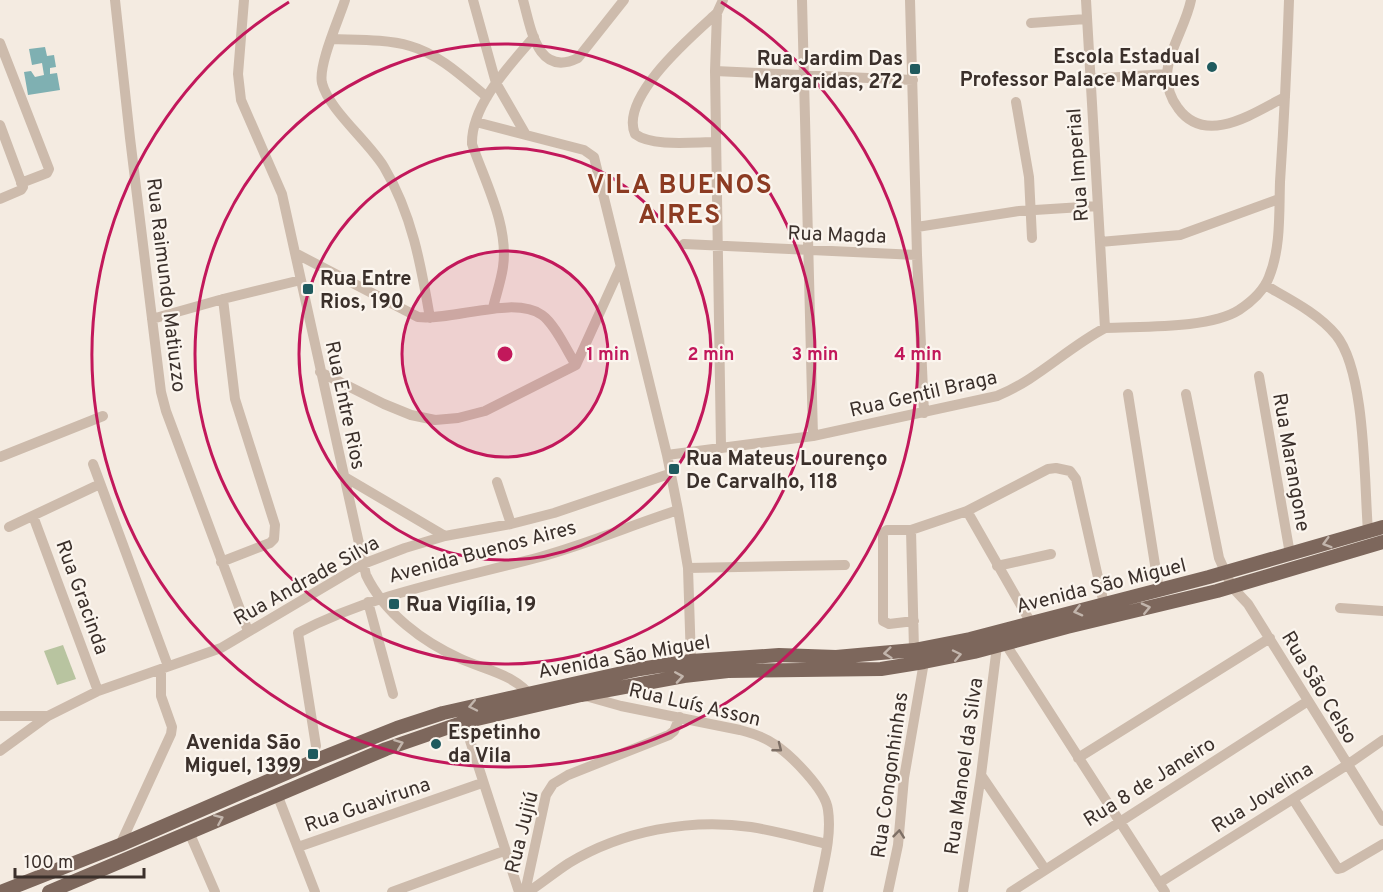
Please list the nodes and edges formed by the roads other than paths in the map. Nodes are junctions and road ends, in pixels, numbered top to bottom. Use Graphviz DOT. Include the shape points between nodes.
graph roads {
  1 [pos="116,0"];
  2 [pos="243,0"];
  3 [pos="345,0"];
  4 [pos="472,0"];
  5 [pos="523,0"];
  6 [pos="624,0"];
  7 [pos="723,0"];
  8 [pos="802,0"];
  9 [pos="910,0"];
  10 [pos="1086,0"];
  11 [pos="1191,0"];
  12 [pos="1289,0"];
  13 [pos="717,13"];
  14 [pos="1086,19"];
  15 [pos="1031,23"];
  16 [pos="534,37"];
  17 [pos="332,39"];
  18 [pos="0,43"];
  19 [pos="715,71"];
  20 [pos="1167,74"];
  21 [pos="804,75"];
  22 [pos="1089,79"];
  23 [pos="913,80"];
  24 [pos="496,83"];
  25 [pos="487,97"];
  26 [pos="1286,97"];
  27 [pos="1016,102"];
  28 [pos="476,122"];
  29 [pos="0,124"];
  30 [pos="526,135"];
  31 [pos="3,141"];
  32 [pos="715,142"];
  33 [pos="21,183"];
  34 [pos="0,199"];
  35 [pos="1279,199"];
  36 [pos="1098,206"];
  37 [pos="1031,210"];
  38 [pos="917,228"];
  39 [pos="1032,238"];
  40 [pos="1100,242"];
  41 [pos="684,244"];
  42 [pos="718,247"];
  43 [pos="808,250"];
  44 [pos="295,253"];
  45 [pos="916,255"];
  46 [pos="620,268"];
  47 [pos="300,280"];
  48 [pos="1265,285"];
  49 [pos="223,299"];
  50 [pos="493,308"];
  51 [pos="430,318"];
  52 [pos="152,320"];
  53 [pos="1105,328"];
  54 [pos="576,365"];
  55 [pos="320,372"];
  56 [pos="1259,376"];
  57 [pos="1128,394"];
  58 [pos="1186,394"];
  59 [pos="924,413"];
  60 [pos="103,416"];
  61 [pos="813,436"];
  62 [pos="721,446"];
  63 [pos="667,455"];
  64 [pos="0,457"];
  65 [pos="93,464"];
  66 [pos="343,476"];
  67 [pos="670,479"];
  68 [pos="497,482"];
  69 [pos="100,484"];
  70 [pos="678,510"];
  71 [pos="967,511"];
  72 [pos="33,516"];
  73 [pos="511,524"];
  74 [pos="1383,526"];
  75 [pos="9,527"];
  76 [pos="911,530"];
  77 [pos="1368,531"];
  78 [pos="445,536"];
  79 [pos="1383,542"];
  80 [pos="1050,554"];
  81 [pos="1290,554"];
  82 [pos="221,562"];
  83 [pos="845,565"];
  84 [pos="998,566"];
  85 [pos="688,568"];
  86 [pos="365,569"];
  87 [pos="1224,573"];
  88 [pos="1232,586"];
  89 [pos="1159,590"];
  90 [pos="376,593"];
  91 [pos="368,602"];
  92 [pos="1104,604"];
  93 [pos="1340,608"];
  94 [pos="1383,612"];
  95 [pos="914,621"];
  96 [pos="1031,623"];
  97 [pos="249,631"];
  98 [pos="1270,638"];
  99 [pos="1001,645"];
  100 [pos="914,650"];
  101 [pos="691,661"];
  102 [pos="924,663"];
  103 [pos="163,671"];
  104 [pos="98,691"];
  105 [pos="393,694"];
  106 [pos="581,695"];
  107 [pos="534,699"];
  108 [pos="1308,701"];
  109 [pos="0,716"];
  110 [pos="48,716"];
  111 [pos="680,717"];
  112 [pos="464,722"];
  113 [pos="1383,740"];
  114 [pos="316,746"];
  115 [pos="0,751"];
  116 [pos="1077,758"];
  117 [pos="1347,765"];
  118 [pos="981,775"];
  119 [pos="482,783"];
  120 [pos="278,794"];
  121 [pos="1293,799"];
  122 [pos="1120,821"];
  123 [pos="1383,822"];
  124 [pos="189,832"];
  125 [pos="827,844"];
  126 [pos="1383,844"];
  127 [pos="120,845"];
  128 [pos="298,847"];
  129 [pos="504,851"];
  130 [pos="1045,869"];
  131 [pos="1163,889"];
  132 [pos="1,892"];
  133 [pos="49,892"];
  134 [pos="215,892"];
  135 [pos="315,892"];
  136 [pos="392,892"];
  137 [pos="519,892"];
  138 [pos="526,892"];
  139 [pos="818,892"];
  140 [pos="888,892"];
  141 [pos="963,892"];
  142 [pos="1011,892"];
  1 -- 52 [label="street, Rua Raimundo Matiuzzo"];
  2 -- 44 [label="street, Rua Entre Rios" via="239,90 245,114 282,194"];
  3 -- 17 [label="street"];
  4 -- 24 [label="street"];
  5 -- 16 [label="street"];
  6 -- 16 [label="street" via="586,49 569,62 551,61"];
  7 -- 13 [label="street"];
  8 -- 21 [label="street"];
  9 -- 23 [label="street"];
  10 -- 14 [label="street, Rua Imperial"];
  11 -- 20 [label="street"];
  12 -- 26 [label="street, Rua Gentil Braga"];
  13 -- 19 [label="street"];
  13 -- 32 [label="street" via="664,63 639,102 632,122 635,134 647,141"];
  14 -- 15 [label="street"];
  14 -- 22 [label="street, Rua Imperial"];
  16 -- 24 [label="street"];
  17 -- 25 [label="street" via="387,42 422,50"];
  17 -- 51 [label="street" via="322,82 334,105 384,166 403,203 417,245"];
  18 -- 33 [label="street" via="49,169"];
  19 -- 21 [label="street"];
  19 -- 32 [label="street"];
  20 -- 22 [label="street"];
  20 -- 26 [label="street" via="1173,101 1183,115 1208,126 1235,122"];
  21 -- 23 [label="street"];
  21 -- 43 [label="street"];
  22 -- 36 [label="street, Rua Imperial"];
  23 -- 38 [label="street"];
  24 -- 25 [label="street"];
  24 -- 30 [label="street"];
  25 -- 28 [label="street"];
  26 -- 35 [label="street, Rua Gentil Braga"];
  27 -- 37 [label="street"];
  28 -- 30 [label="street"];
  28 -- 50 [label="street" via="472,144 499,223 504,252"];
  29 -- 31 [label="street"];
  30 -- 46 [label="street" via="584,150 594,157"];
  31 -- 33 [label="street"];
  32 -- 42 [label="street"];
  33 -- 34 [label="street" via="21,190"];
  35 -- 40 [label="street" via="1180,235"];
  35 -- 48 [label="street, Rua Gentil Braga" via="1273,263"];
  36 -- 37 [label="street"];
  36 -- 40 [label="street, Rua Imperial"];
  37 -- 38 [label="street"];
  37 -- 39 [label="street"];
  38 -- 45 [label="street"];
  40 -- 53 [label="street, Rua Imperial"];
  41 -- 42 [label="street, Rua Magda"];
  42 -- 43 [label="street, Rua Magda"];
  42 -- 62 [label="street"];
  43 -- 45 [label="street, Rua Magda"];
  43 -- 61 [label="street"];
  44 -- 47 [label="street, Rua Entre Rios"];
  44 -- 51 [label="street" via="404,311"];
  45 -- 59 [label="street"];
  46 -- 54 [label="street"];
  46 -- 63 [label="street"];
  47 -- 49 [label="street"];
  47 -- 55 [label="street, Rua Entre Rios"];
  48 -- 53 [label="street, Rua Gentil Braga" via="1250,302 1220,319"];
  48 -- 77 [label="street" via="1335,333 1350,360 1358,395"];
  49 -- 52 [label="street"];
  49 -- 82 [label="street" via="235,399 275,533 270,543"];
  50 -- 51 [label="street"];
  50 -- 54 [label="street" via="519,308 541,314"];
  52 -- 82 [label="street, Rua Raimundo Matiuzzo" via="166,411"];
  53 -- 59 [label="street, Rua Gentil Braga" via="1012,390"];
  54 -- 55 [label="street" via="485,411 435,420 384,404"];
  55 -- 66 [label="street, Rua Entre Rios"];
  56 -- 81 [label="street, Rua Marangone"];
  57 -- 89 [label="street"];
  58 -- 87 [label="street, Rua São Celso"];
  59 -- 61 [label="street, Rua Gentil Braga"];
  60 -- 64 [label="street"];
  61 -- 62 [label="street, Rua Gentil Braga"];
  62 -- 63 [label="street, Rua Gentil Braga"];
  63 -- 67 [label="street"];
  65 -- 69 [label="street"];
  66 -- 78 [label="street"];
  66 -- 86 [label="street, Rua Entre Rios"];
  67 -- 70 [label="street"];
  67 -- 73 [label="street, Rua Andrade Silva"];
  68 -- 73 [label="street"];
  69 -- 72 [label="street"];
  69 -- 103 [label="street"];
  70 -- 85 [label="street"];
  70 -- 90 [label="street, Avenida Buenos Aires" via="543,556"];
  71 -- 76 [label="street"];
  71 -- 84 [label="street"];
  71 -- 92 [label="street" via="1048,470 1070,471 1077,486"];
  72 -- 75 [label="street"];
  72 -- 104 [label="street, Rua Gracinda"];
  73 -- 78 [label="street, Rua Andrade Silva"];
  74 -- 77 [label="main road, Avenida São Miguel"];
  76 -- 95 [label="street"];
  76 -- 95 [label="street" via="887,530 882,534 882,618 889,624"];
  77 -- 81 [label="main road, Avenida São Miguel, one-way"];
  78 -- 86 [label="street, Rua Andrade Silva" via="405,548"];
  79 -- 88 [label="main road, Avenida São Miguel"];
  80 -- 84 [label="street"];
  81 -- 87 [label="main road, Avenida São Miguel"];
  82 -- 97 [label="street, Rua Raimundo Matiuzzo"];
  83 -- 85 [label="street"];
  84 -- 96 [label="street"];
  85 -- 101 [label="street"];
  86 -- 90 [label="street, Rua Entre Rios"];
  86 -- 97 [label="street, Rua Andrade Silva"];
  87 -- 88 [label="street, Rua São Celso"];
  87 -- 89 [label="main road, Avenida São Miguel"];
  88 -- 98 [label="street, Rua São Celso"];
  99 -- 88 [label="main road, Avenida São Miguel, one-way"];
  89 -- 92 [label="main road, Avenida São Miguel"];
  90 -- 91 [label="street, Avenida Buenos Aires"];
  90 -- 107 [label="street, Rua Entre Rios" via="401,621 439,648 520,684"];
  91 -- 105 [label="street"];
  91 -- 114 [label="street, Avenida Buenos Aires" via="298,633"];
  92 -- 96 [label="main road, Avenida São Miguel, one-way"];
  93 -- 94 [label="street"];
  95 -- 100 [label="street"];
  96 -- 100 [label="main road, Avenida São Miguel"];
  97 -- 103 [label="street, Rua Andrade Silva" via="221,648"];
  98 -- 108 [label="street, Rua São Celso"];
  98 -- 116 [label="street"];
  102 -- 99 [label="main road, Avenida São Miguel, one-way"];
  99 -- 116 [label="street"];
  99 -- 118 [label="street, Rua Manoel da Silva"];
  100 -- 101 [label="main road, Avenida São Miguel, one-way" via="836,657 779,655"];
  101 -- 107 [label="main road, Avenida São Miguel" via="640,669"];
  106 -- 102 [label="main road, Avenida São Miguel, one-way" via="728,671 846,671"];
  140 -- 102 [label="street, Rua Congonhinhas, one-way"];
  103 -- 104 [label="street, Rua Andrade Silva"];
  103 -- 127 [label="street" via="160,692 171,734"];
  104 -- 110 [label="street, Rua Andrade Silva"];
  106 -- 107 [label="main road, Avenida São Miguel"];
  106 -- 111 [label="street, Rua Luís Asson"];
  107 -- 112 [label="main road, Avenida São Miguel"];
  107 -- 127 [label="main road, Avenida São Miguel, one-way" via="443,713 397,728"];
  108 -- 117 [label="street, Rua São Celso"];
  108 -- 122 [label="street, Rua 8 de Janeiro"];
  109 -- 110 [label="street, Rua Andrade Silva"];
  110 -- 115 [label="street"];
  111 -- 125 [label="street, Rua Luís Asson, one-way" via="740,730 774,744 824,796 829,821"];
  111 -- 138 [label="street, Rua Jujiú" via="669,735 568,775 550,788"];
  112 -- 119 [label="street"];
  120 -- 112 [label="main road, Avenida São Miguel, one-way"];
  113 -- 117 [label="street, Rua Jovelina"];
  116 -- 122 [label="street"];
  117 -- 121 [label="street, Rua Jovelina"];
  117 -- 123 [label="street, Rua São Celso"];
  118 -- 130 [label="street"];
  118 -- 141 [label="street, Rua Manoel da Silva"];
  119 -- 128 [label="street, Rua Guaviruna"];
  119 -- 129 [label="street"];
  124 -- 120 [label="main road, Avenida São Miguel, one-way"];
  120 -- 128 [label="street"];
  121 -- 126 [label="street" via="1338,869"];
  121 -- 131 [label="street, Rua Jovelina"];
  122 -- 130 [label="street, Rua 8 de Janeiro"];
  122 -- 131 [label="street"];
  124 -- 133 [label="main road, Avenida São Miguel"];
  124 -- 134 [label="street"];
  125 -- 138 [label="street" via="750,827 681,826 604,846"];
  125 -- 139 [label="street, Rua Luís Asson"];
  127 -- 132 [label="main road, Avenida São Miguel"];
  128 -- 135 [label="street"];
  129 -- 136 [label="street"];
  129 -- 137 [label="street"];
  130 -- 142 [label="street, Rua 8 de Janeiro"];
}
